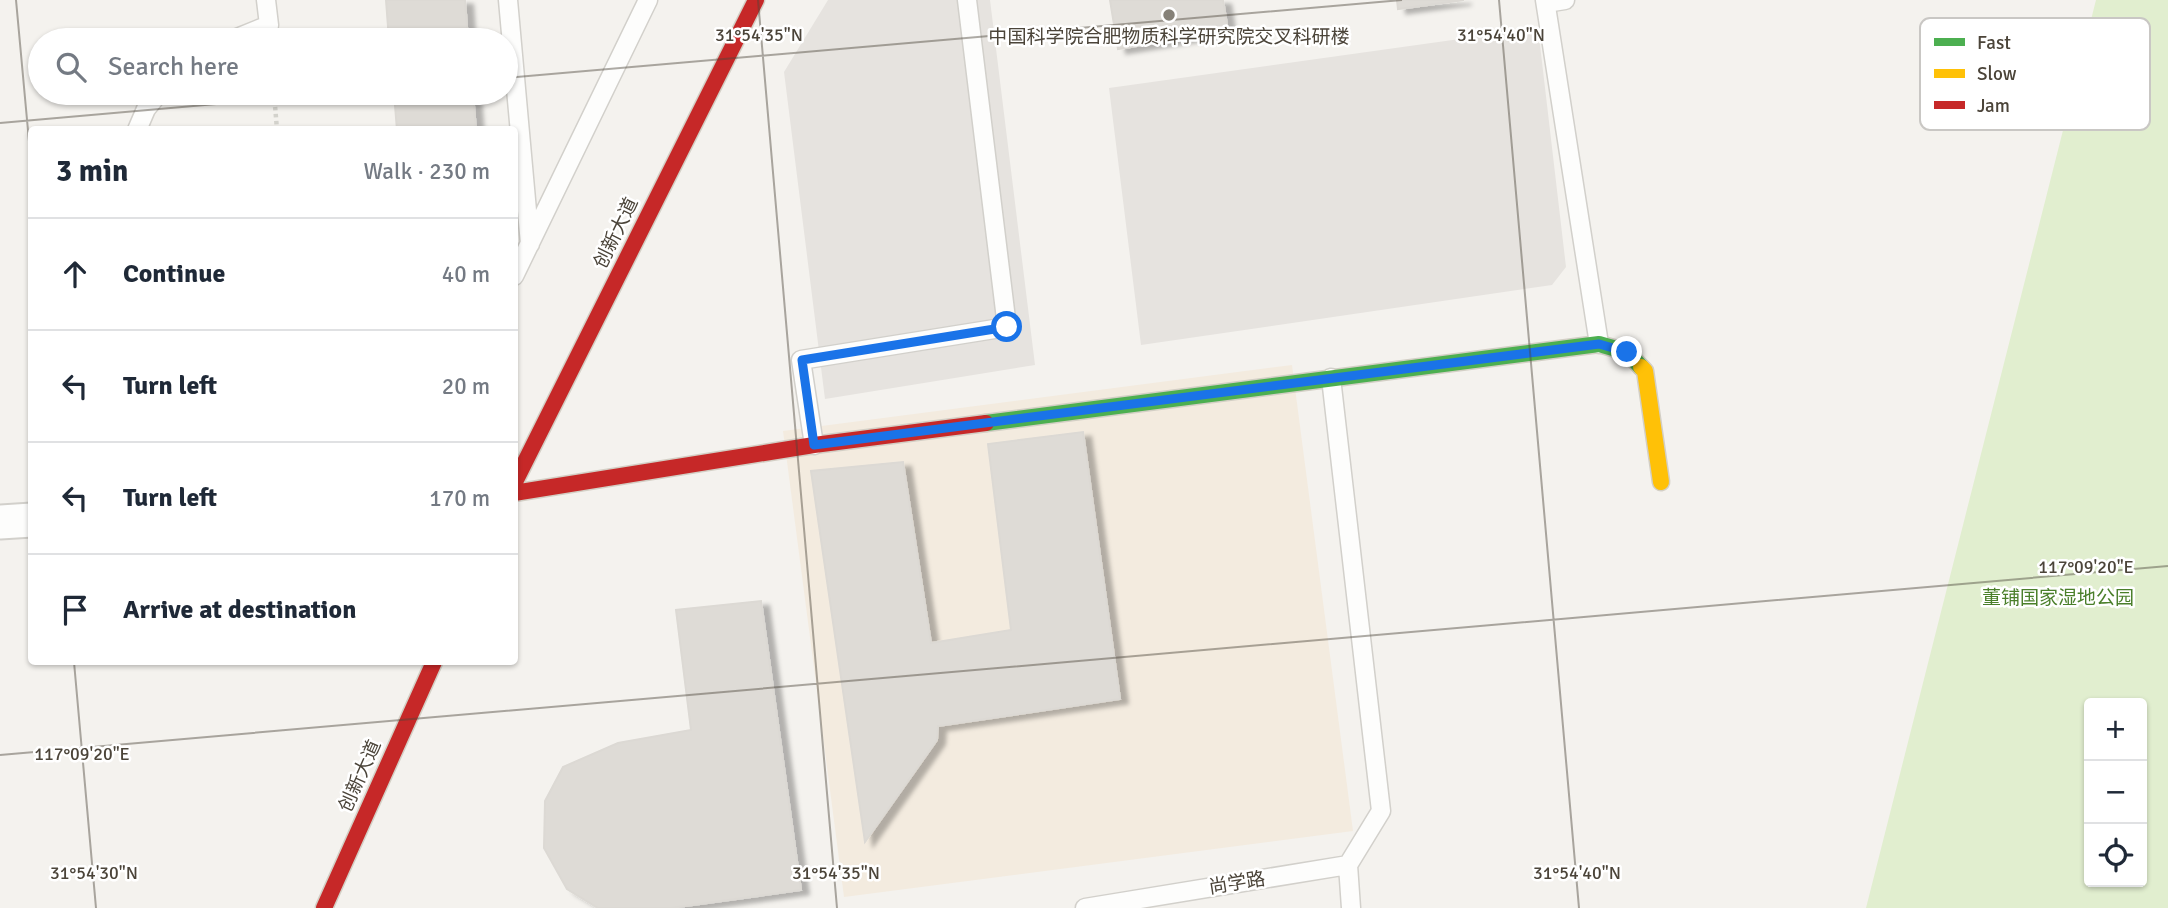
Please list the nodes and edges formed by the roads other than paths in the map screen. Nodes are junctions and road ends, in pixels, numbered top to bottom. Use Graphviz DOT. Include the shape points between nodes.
graph roads {
  1 [pos="266,0"];
  2 [pos="508,0"];
  3 [pos="648,0"];
  4 [pos="756,0"];
  5 [pos="967,0"];
  6 [pos="1565,0"];
  7 [pos="1545,1"];
  8 [pos="260,28"];
  9 [pos="511,28"];
  10 [pos="149,105"];
  11 [pos="517,105"];
  12 [pos="139,126"];
  13 [pos="530,244"];
  14 [pos="518,268"];
  15 [pos="1599,344"];
  16 [pos="1331,378"];
  17 [pos="814,445"];
  18 [pos="518,476"];
  19 [pos="1661,482"];
  20 [pos="518,492"];
  21 [pos="28,520"];
  22 [pos="0,522"];
  23 [pos="434,665"];
  24 [pos="1348,865"];
  25 [pos="324,908"];
  26 [pos="1085,908"];
  27 [pos="1352,908"];
  1 -- 8 [label="lane" via="269,24"];
  2 -- 9 [label="lane"];
  3 -- 13 [label="lane"];
  4 -- 18 [label="street, 创新大道"];
  5 -- 17 [label="lane" via="1007,327 802,360"];
  6 -- 7 [label="lane"];
  7 -- 15 [label="lane"];
  10 -- 12 [label="lane"];
  11 -- 13 [label="lane"];
  13 -- 14 [label="lane"];
  15 -- 16 [label="street"];
  15 -- 19 [label="street" via="1627,352 1644,372"];
  16 -- 17 [label="street"];
  16 -- 24 [label="lane" via="1381,811"];
  17 -- 20 [label="street"];
  21 -- 22 [label="street"];
  23 -- 25 [label="street, 创新大道"];
  24 -- 26 [label="lane, 尚学路"];
  24 -- 27 [label="lane"];
}
